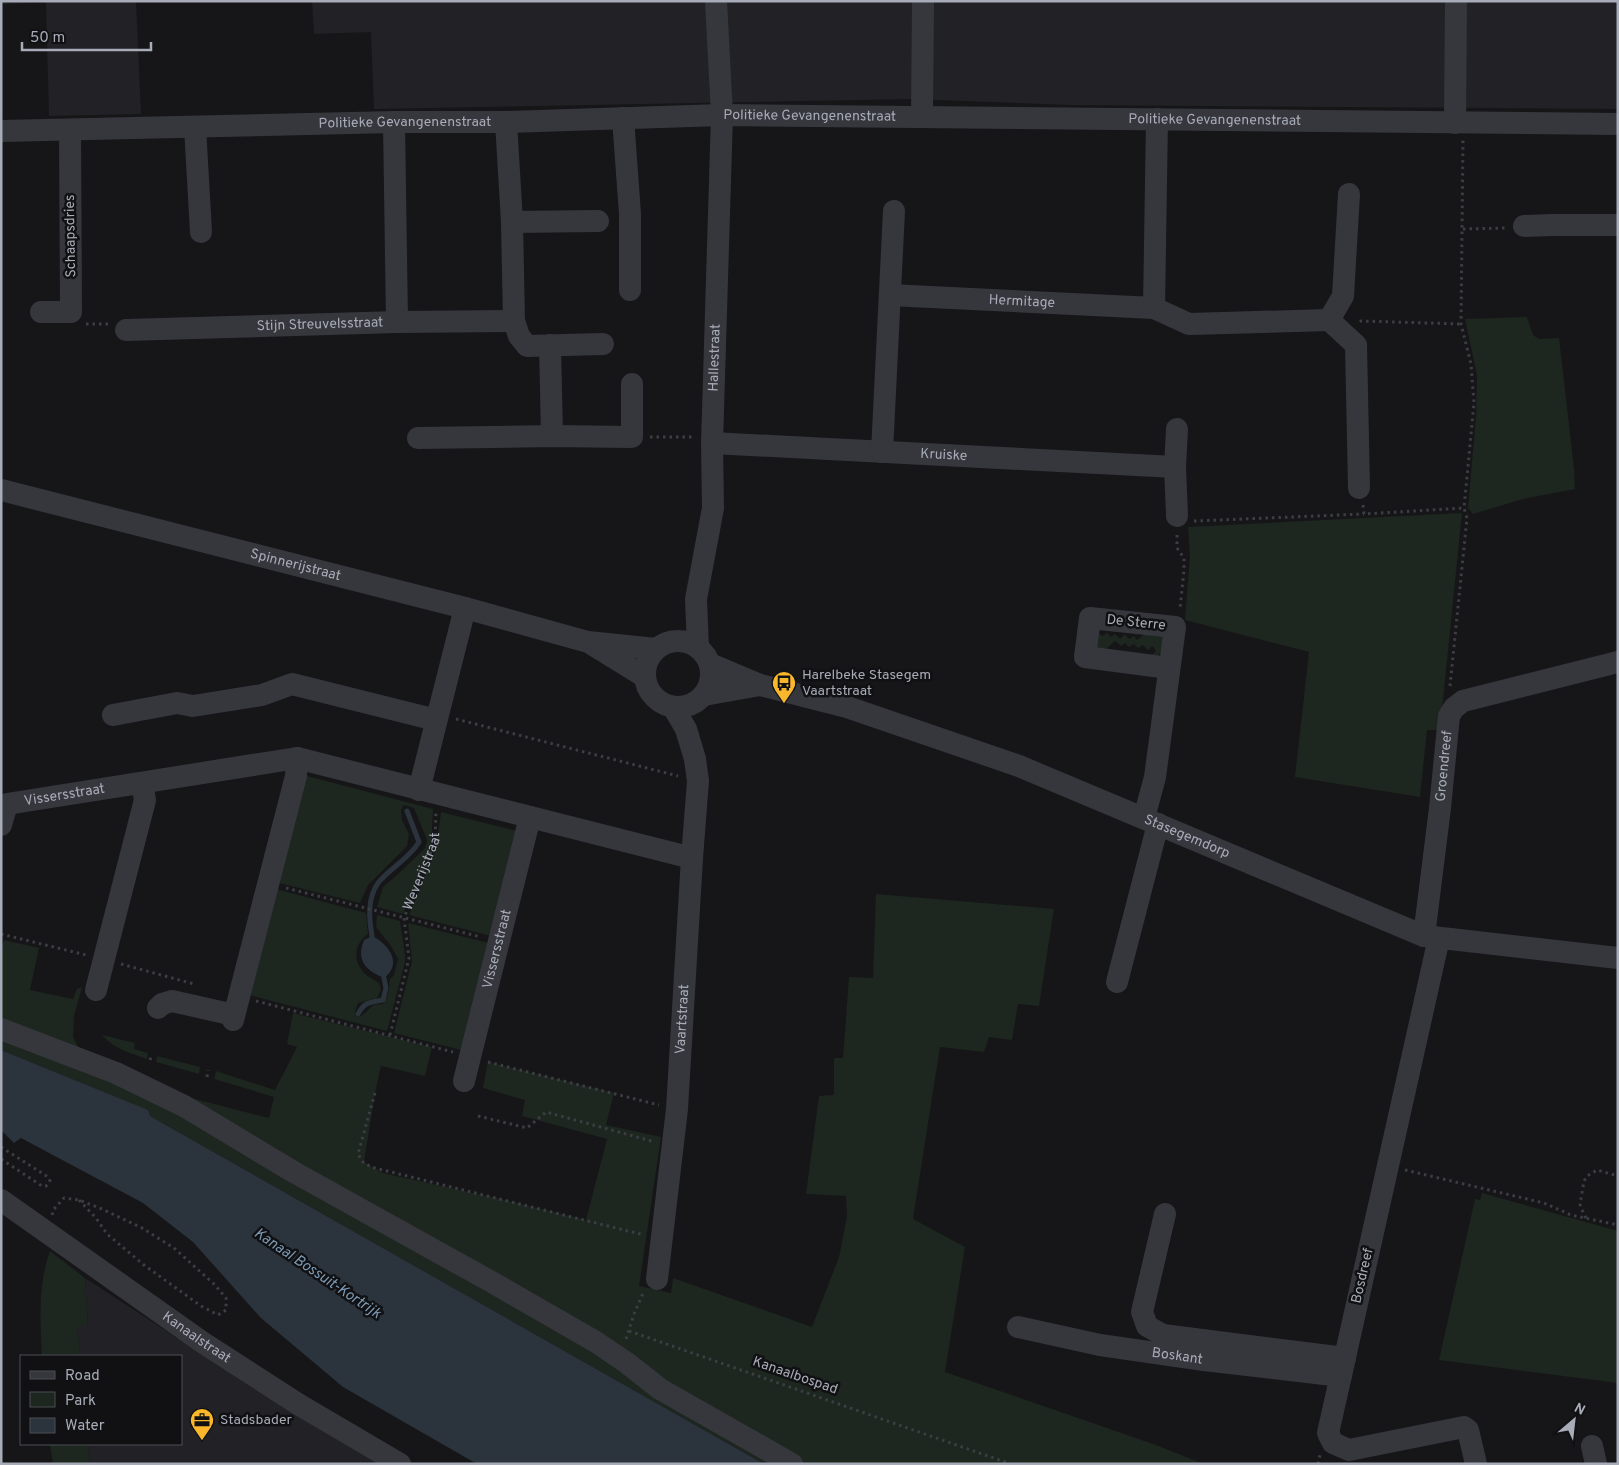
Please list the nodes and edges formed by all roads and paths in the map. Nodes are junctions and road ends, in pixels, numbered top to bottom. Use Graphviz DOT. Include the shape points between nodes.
graph roads {
  1 [pos="716,1"];
  2 [pos="923,1"];
  3 [pos="1456,1"];
  4 [pos="722,115"];
  5 [pos="922,117"];
  6 [pos="623,118"];
  7 [pos="1157,119"];
  8 [pos="394,122"];
  9 [pos="506,122"];
  10 [pos="1618,124"];
  11 [pos="195,127"];
  12 [pos="1459,128"];
  13 [pos="70,130"];
  14 [pos="1,131"];
  15 [pos="1349,194"];
  16 [pos="894,212"];
  17 [pos="598,221"];
  18 [pos="512,222"];
  19 [pos="1618,225"];
  20 [pos="1524,226"];
  21 [pos="1463,229"];
  22 [pos="201,232"];
  23 [pos="630,290"];
  24 [pos="890,295"];
  25 [pos="1154,308"];
  26 [pos="41,312"];
  27 [pos="71,312"];
  28 [pos="1329,320"];
  29 [pos="514,321"];
  30 [pos="397,322"];
  31 [pos="1461,324"];
  32 [pos="126,330"];
  33 [pos="1348,338"];
  34 [pos="602,344"];
  35 [pos="550,345"];
  36 [pos="632,384"];
  37 [pos="1177,429"];
  38 [pos="552,436"];
  39 [pos="632,437"];
  40 [pos="418,438"];
  41 [pos="712,443"];
  42 [pos="882,452"];
  43 [pos="1176,467"];
  44 [pos="1358,488"];
  45 [pos="1,490"];
  46 [pos="1464,508"];
  47 [pos="1364,514"];
  48 [pos="1177,519"];
  49 [pos="696,599"];
  50 [pos="465,608"];
  51 [pos="1175,628"];
  52 [pos="588,642"];
  53 [pos="664,645"];
  54 [pos="704,656"];
  55 [pos="1618,662"];
  56 [pos="1169,668"];
  57 [pos="645,677"];
  58 [pos="760,685"];
  59 [pos="700,698"];
  60 [pos="673,707"];
  61 [pos="1454,708"];
  62 [pos="113,714"];
  63 [pos="437,717"];
  64 [pos="297,758"];
  65 [pos="697,770"];
  66 [pos="142,783"];
  67 [pos="430,792"];
  68 [pos="530,817"];
  69 [pos="1151,821"];
  70 [pos="1,826"];
  71 [pos="692,858"];
  72 [pos="268,884"];
  73 [pos="404,918"];
  74 [pos="1,934"];
  75 [pos="1432,937"];
  76 [pos="499,942"];
  77 [pos="1618,958"];
  78 [pos="105,960"];
  79 [pos="1117,982"];
  80 [pos="200,986"];
  81 [pos="96,990"];
  82 [pos="158,1008"];
  83 [pos="235,1011"];
  84 [pos="1,1028"];
  85 [pos="390,1035"];
  86 [pos="152,1054"];
  87 [pos="470,1057"];
  88 [pos="150,1060"];
  89 [pos="208,1070"];
  90 [pos="207,1076"];
  91 [pos="464,1081"];
  92 [pos="375,1093"];
  93 [pos="677,1109"];
  94 [pos="478,1116"];
  95 [pos="1,1147"];
  96 [pos="672,1147"];
  97 [pos="1,1159"];
  98 [pos="1388,1167"];
  99 [pos="1618,1176"];
  100 [pos="1,1200"];
  101 [pos="79,1200"];
  102 [pos="1165,1214"];
  103 [pos="1587,1218"];
  104 [pos="1618,1225"];
  105 [pos="46,1232"];
  106 [pos="661,1239"];
  107 [pos="657,1279"];
  108 [pos="1018,1326"];
  109 [pos="1343,1367"];
  110 [pos="400,1464"];
  111 [pos="792,1464"];
  112 [pos="1011,1464"];
  113 [pos="1476,1464"];
  1 -- 4 [label="street, Hallestraat"];
  2 -- 5 [label="street"];
  3 -- 12 [label="street"];
  4 -- 5 [label="street, Politieke Gevangenenstraat"];
  4 -- 6 [label="street, Politieke Gevangenenstraat"];
  4 -- 41 [label="street, Hallestraat"];
  5 -- 7 [label="street, Politieke Gevangenenstraat"];
  6 -- 9 [label="street, Politieke Gevangenenstraat"];
  6 -- 23 [label="street" via="630,214"];
  7 -- 12 [label="street, Politieke Gevangenenstraat"];
  7 -- 25 [label="street"];
  8 -- 9 [label="street, Politieke Gevangenenstraat"];
  8 -- 11 [label="street, Politieke Gevangenenstraat"];
  8 -- 30 [label="street"];
  9 -- 18 [label="street"];
  10 -- 12 [label="street, Politieke Gevangenenstraat"];
  11 -- 13 [label="street, Politieke Gevangenenstraat"];
  11 -- 22 [label="street"];
  12 -- 21 [label="path"];
  13 -- 14 [label="street, Politieke Gevangenenstraat"];
  13 -- 27 [label="street, Schaapsdries"];
  15 -- 28 [label="street" via="1343,296"];
  16 -- 24 [label="street"];
  17 -- 18 [label="street"];
  18 -- 29 [label="street"];
  19 -- 20 [label="street"];
  20 -- 21 [label="path"];
  21 -- 31 [label="path"];
  24 -- 25 [label="street, Hermitage"];
  24 -- 42 [label="street"];
  25 -- 28 [label="street, Hermitage" via="1189,324"];
  26 -- 27 [label="street"];
  27 -- 32 [label="path" via="80,324 121,324"];
  28 -- 33 [label="street"];
  29 -- 30 [label="street, Stijn Streuvelsstraat"];
  29 -- 35 [label="street" via="527,346"];
  30 -- 32 [label="street, Stijn Streuvelsstraat"];
  31 -- 33 [label="path" via="1361,321"];
  31 -- 46 [label="path" via="1471,364 1474,403"];
  33 -- 44 [label="street" via="1356,345"];
  34 -- 35 [label="street"];
  35 -- 38 [label="street"];
  36 -- 39 [label="street"];
  37 -- 43 [label="street"];
  38 -- 39 [label="street"];
  38 -- 40 [label="street"];
  39 -- 41 [label="path" via="697,437"];
  41 -- 42 [label="street, Kruiske"];
  41 -- 49 [label="street, Hallestraat" via="713,508"];
  42 -- 43 [label="street, Kruiske"];
  43 -- 48 [label="street"];
  44 -- 47 [label="path" via="1363,494"];
  45 -- 50 [label="street, Spinnerijstraat"];
  46 -- 47 [label="path"];
  46 -- 61 [label="path" via="1467,518 1450,689"];
  47 -- 48 [label="path"];
  48 -- 51 [label="path" via="1177,548 1184,558 1184,570 1179,620"];
  49 -- 53 [label="street, Hallestraat"];
  49 -- 54 [label="street, Hallestraat"];
  50 -- 52 [label="street, Spinnerijstraat"];
  50 -- 63 [label="street"];
  51 -- 56 [label="street, De Sterre"];
  51 -- 56 [label="street, De Sterre" via="1090,618 1085,657"];
  52 -- 53 [label="street, Spinnerijstraat"];
  52 -- 57 [label="street, Spinnerijstraat"];
  53 -- 54 [label="street" via="680,641 690,643"];
  53 -- 57 [label="street" via="649,657"];
  54 -- 58 [label="street, Stasegemdorp"];
  54 -- 59 [label="street" via="711,675 709,686"];
  55 -- 61 [label="street" via="1463,701"];
  56 -- 69 [label="street, De Sterre"];
  57 -- 60 [label="street" via="654,697"];
  58 -- 59 [label="street, Stasegemdorp"];
  58 -- 69 [label="street, Stasegemdorp" via="847,707 1019,766"];
  59 -- 60 [label="street" via="681,707"];
  59 -- 65 [label="street, Vaartstraat"];
  60 -- 65 [label="street, Vaartstraat" via="686,728"];
  61 -- 75 [label="street, Groendreef" via="1449,716 1440,808"];
  62 -- 63 [label="street" via="177,703 193,706 262,695 292,684"];
  63 -- 65 [label="path"];
  63 -- 67 [label="street"];
  64 -- 66 [label="street, Vissersstraat"];
  64 -- 67 [label="street, Vissersstraat"];
  64 -- 72 [label="street" via="296,776"];
  65 -- 71 [label="street, Vaartstraat"];
  66 -- 70 [label="street, Vissersstraat" via="7,804"];
  66 -- 78 [label="street" via="145,800"];
  67 -- 68 [label="street, Vissersstraat"];
  67 -- 73 [label="path, Weverijstraat" via="436,810 435,842"];
  68 -- 71 [label="street, Vissersstraat"];
  68 -- 76 [label="street, Vissersstraat"];
  69 -- 75 [label="street, Stasegemdorp"];
  69 -- 79 [label="street, De Sterre"];
  71 -- 93 [label="street, Vaartstraat"];
  72 -- 73 [label="path"];
  72 -- 83 [label="street"];
  73 -- 76 [label="path"];
  73 -- 85 [label="path, Weverijstraat" via="408,958"];
  74 -- 78 [label="path"];
  75 -- 77 [label="street, Stasegemdorp"];
  75 -- 98 [label="street, Bosdreef"];
  76 -- 87 [label="street, Vissersstraat"];
  78 -- 80 [label="path"];
  78 -- 81 [label="street"];
  82 -- 83 [label="street" via="172,1001"];
  83 -- 85 [label="path"];
  84 -- 111 [label="street" via="116,1073 184,1106 292,1171 596,1342 660,1389"];
  85 -- 87 [label="path"];
  86 -- 88 [label="path"];
  87 -- 91 [label="street, Vissersstraat"];
  87 -- 93 [label="path"];
  89 -- 90 [label="path"];
  92 -- 106 [label="path" via="358,1154 371,1167"];
  93 -- 96 [label="street, Vaartstraat"];
  94 -- 96 [label="path" via="527,1128 546,1112"];
  95 -- 97 [label="path" via="48,1177 49,1184 42,1186"];
  96 -- 106 [label="street, Vaartstraat"];
  98 -- 103 [label="path" via="1544,1203"];
  98 -- 109 [label="street, Bosdreef"];
  99 -- 103 [label="path" via="1597,1170 1587,1176 1580,1204"];
  100 -- 105 [label="street, Kanaalstraat"];
  101 -- 101 [label="path" via="142,1228 174,1248 221,1292 226,1298 226,1310 218,1315 200,1306 144,1265 107,1234"];
  101 -- 105 [label="path" via="64,1198 54,1209"];
  102 -- 109 [label="street" via="1142,1312 1147,1326 1163,1335"];
  103 -- 104 [label="path"];
  105 -- 110 [label="street, Kanaalstraat" via="202,1342"];
  106 -- 107 [label="street, Vaartstraat"];
  107 -- 112 [label="path, Kanaalbospad" via="646,1284 629,1331"];
  108 -- 109 [label="street, Boskant" via="1100,1345 1204,1360"];
  109 -- 113 [label="street, Bosdreef" via="1328,1433 1333,1443 1349,1450 1464,1427 1468,1430"];
}
